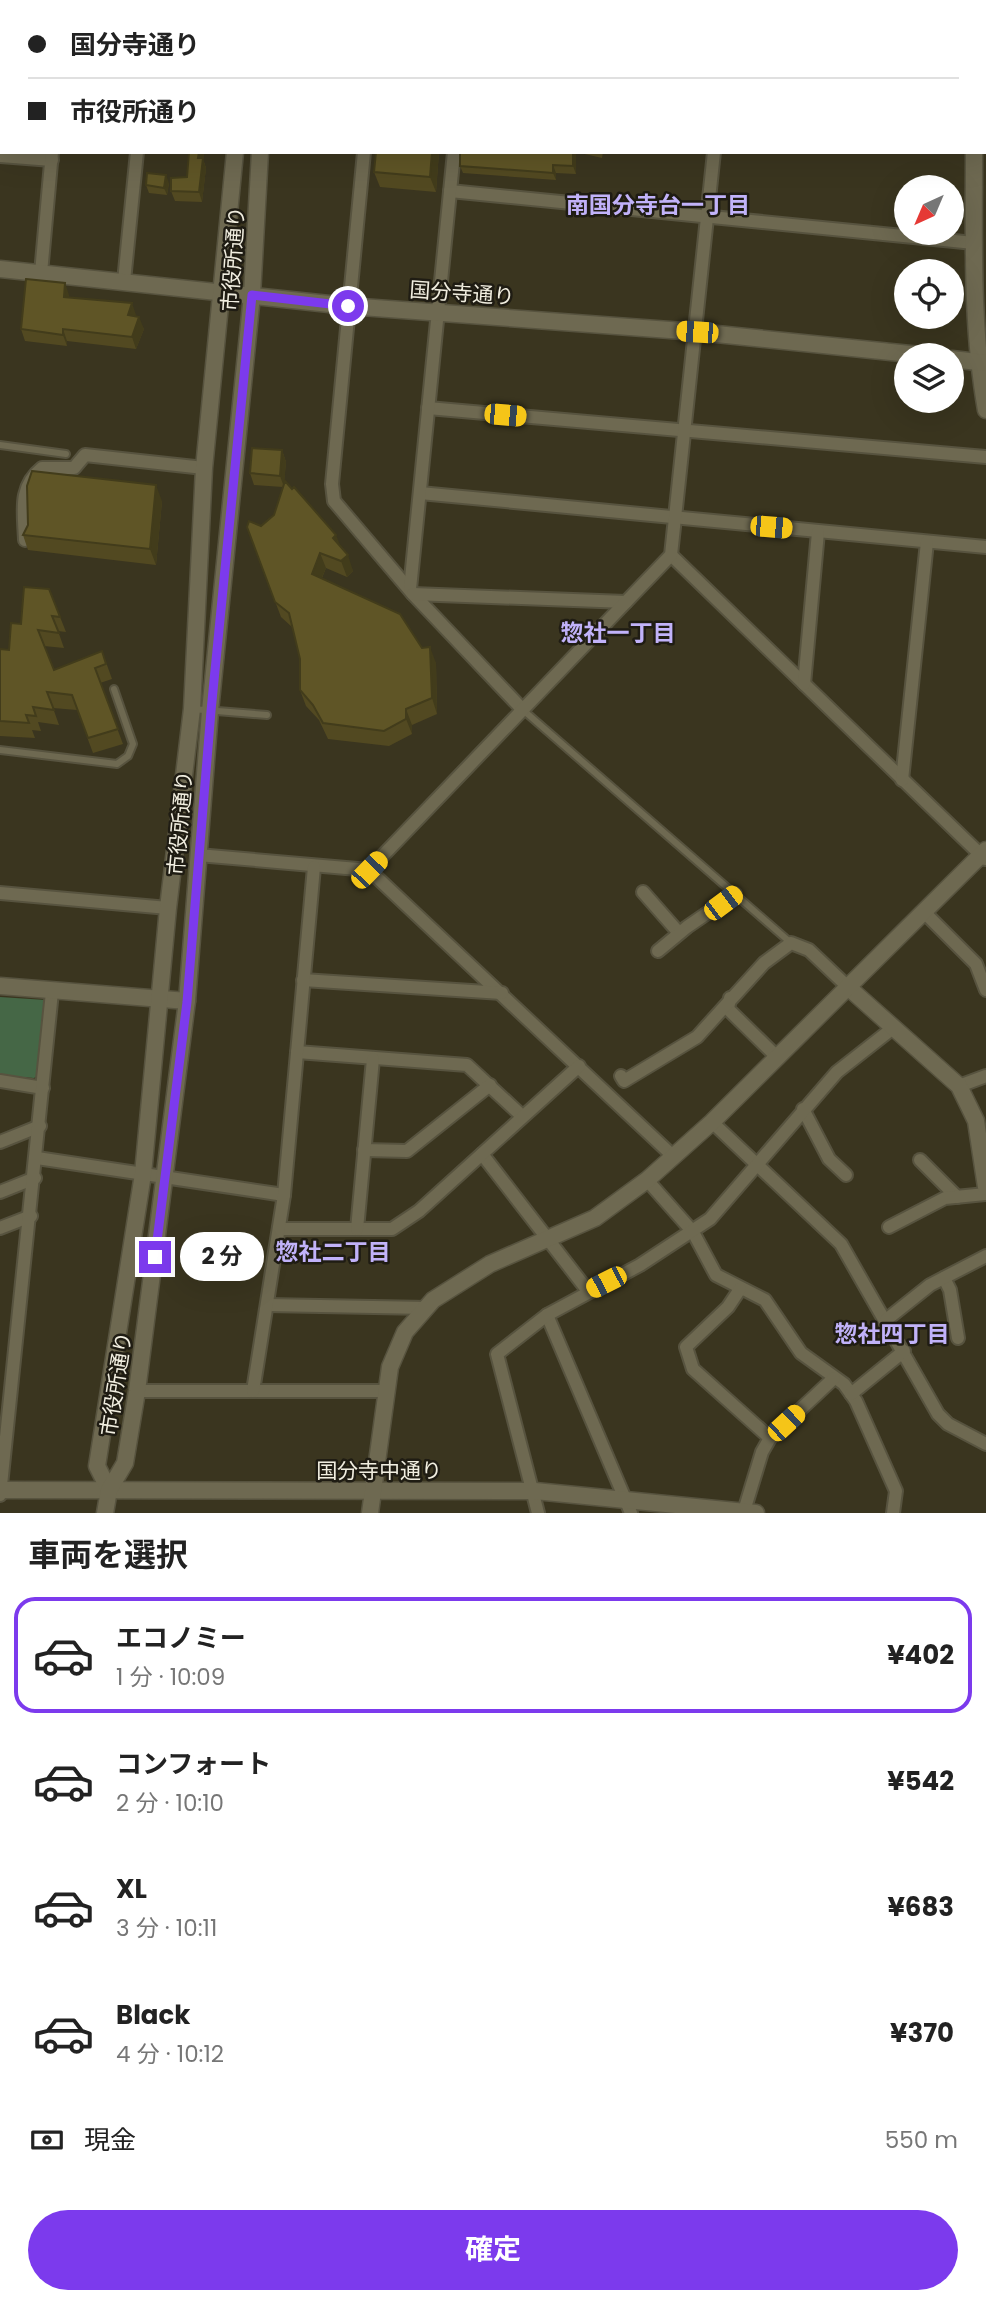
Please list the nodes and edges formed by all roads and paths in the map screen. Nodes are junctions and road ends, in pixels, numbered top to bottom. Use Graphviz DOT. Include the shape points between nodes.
graph roads {
  1 [pos="137,154"];
  2 [pos="235,154"];
  3 [pos="260,154"];
  4 [pos="364,154"];
  5 [pos="454,154"];
  6 [pos="714,154"];
  7 [pos="974,154"];
  8 [pos="0,156"];
  9 [pos="52,156"];
  10 [pos="450,191"];
  11 [pos="708,217"];
  12 [pos="974,243"];
  13 [pos="0,269"];
  14 [pos="41,273"];
  15 [pos="124,281"];
  16 [pos="221,292"];
  17 [pos="252,295"];
  18 [pos="348,306"];
  19 [pos="437,312"];
  20 [pos="697,332"];
  21 [pos="894,352"];
  22 [pos="964,360"];
  23 [pos="982,362"];
  24 [pos="428,408"];
  25 [pos="986,410"];
  26 [pos="685,432"];
  27 [pos="0,445"];
  28 [pos="66,454"];
  29 [pos="986,457"];
  30 [pos="204,468"];
  31 [pos="420,493"];
  32 [pos="675,519"];
  33 [pos="818,532"];
  34 [pos="25,540"];
  35 [pos="927,542"];
  36 [pos="986,547"];
  37 [pos="671,555"];
  38 [pos="412,591"];
  39 [pos="626,602"];
  40 [pos="803,684"];
  41 [pos="114,689"];
  42 [pos="192,709"];
  43 [pos="523,710"];
  44 [pos="211,711"];
  45 [pos="267,715"];
  46 [pos="0,750"];
  47 [pos="902,779"];
  48 [pos="198,855"];
  49 [pos="984,855"];
  50 [pos="314,867"];
  51 [pos="369,870"];
  52 [pos="0,892"];
  53 [pos="643,892"];
  54 [pos="735,894"];
  55 [pos="168,908"];
  56 [pos="924,912"];
  57 [pos="679,933"];
  58 [pos="791,943"];
  59 [pos="659,951"];
  60 [pos="303,980"];
  61 [pos="0,986"];
  62 [pos="849,988"];
  63 [pos="986,990"];
  64 [pos="52,992"];
  65 [pos="502,993"];
  66 [pos="730,997"];
  67 [pos="160,999"];
  68 [pos="187,1002"];
  69 [pos="893,1028"];
  70 [pos="297,1052"];
  71 [pos="778,1058"];
  72 [pos="373,1059"];
  73 [pos="579,1066"];
  74 [pos="621,1076"];
  75 [pos="986,1076"];
  76 [pos="0,1082"];
  77 [pos="490,1085"];
  78 [pos="960,1086"];
  79 [pos="43,1088"];
  80 [pos="803,1109"];
  81 [pos="522,1116"];
  82 [pos="712,1122"];
  83 [pos="40,1126"];
  84 [pos="0,1142"];
  85 [pos="364,1150"];
  86 [pos="482,1154"];
  87 [pos="674,1157"];
  88 [pos="37,1158"];
  89 [pos="920,1160"];
  90 [pos="759,1164"];
  91 [pos="143,1174"];
  92 [pos="846,1175"];
  93 [pos="166,1177"];
  94 [pos="35,1178"];
  95 [pos="647,1180"];
  96 [pos="986,1187"];
  97 [pos="0,1192"];
  98 [pos="986,1194"];
  99 [pos="284,1195"];
  100 [pos="957,1197"];
  101 [pos="31,1216"];
  102 [pos="889,1227"];
  103 [pos="0,1228"];
  104 [pos="279,1229"];
  105 [pos="357,1229"];
  106 [pos="693,1232"];
  107 [pos="547,1241"];
  108 [pos="986,1256"];
  109 [pos="944,1278"];
  110 [pos="740,1289"];
  111 [pos="588,1291"];
  112 [pos="267,1305"];
  113 [pos="427,1308"];
  114 [pos="547,1315"];
  115 [pos="886,1320"];
  116 [pos="958,1338"];
  117 [pos="904,1351"];
  118 [pos="834,1378"];
  119 [pos="137,1391"];
  120 [pos="253,1391"];
  121 [pos="387,1391"];
  122 [pos="6,1394"];
  123 [pos="851,1394"];
  124 [pos="770,1438"];
  125 [pos="986,1444"];
  126 [pos="0,1490"];
  127 [pos="109,1490"];
  128 [pos="535,1491"];
  129 [pos="374,1492"];
  130 [pos="0,1495"];
  131 [pos="629,1506"];
  132 [pos="750,1512"];
  133 [pos="105,1513"];
  134 [pos="370,1513"];
  135 [pos="538,1513"];
  136 [pos="893,1513"];
  1 -- 15 [label="street"];
  2 -- 16 [label="street, 市役所通り"];
  3 -- 17 [label="street, 市役所通り"];
  4 -- 18 [label="street"];
  5 -- 10 [label="street"];
  6 -- 11 [label="street"];
  7 -- 12 [label="street"];
  8 -- 9 [label="street"];
  9 -- 14 [label="street"];
  10 -- 11 [label="street"];
  10 -- 19 [label="street"];
  11 -- 12 [label="street"];
  11 -- 20 [label="street"];
  12 -- 23 [label="street"];
  13 -- 14 [label="street, 国分寺通り"];
  14 -- 15 [label="street, 国分寺通り"];
  15 -- 16 [label="street, 国分寺通り"];
  16 -- 17 [label="street, 国分寺通り"];
  16 -- 30 [label="street, 市役所通り"];
  17 -- 18 [label="street, 国分寺通り"];
  17 -- 44 [label="street, 市役所通り"];
  18 -- 19 [label="street, 国分寺通り"];
  18 -- 38 [label="street" via="334,501"];
  19 -- 20 [label="street, 国分寺通り"];
  19 -- 24 [label="street"];
  20 -- 21 [label="street, 国分寺通り"];
  20 -- 26 [label="street"];
  22 -- 23 [label="street"];
  23 -- 25 [label="street"];
  24 -- 26 [label="street"];
  24 -- 31 [label="street"];
  26 -- 29 [label="street"];
  26 -- 32 [label="street"];
  27 -- 28 [label="lane"];
  30 -- 34 [label="street" via="85,455 74,468 42,468 27,481"];
  30 -- 42 [label="street, 市役所通り"];
  31 -- 32 [label="street"];
  31 -- 38 [label="street"];
  32 -- 33 [label="street"];
  32 -- 37 [label="street"];
  33 -- 35 [label="street"];
  33 -- 40 [label="street"];
  35 -- 36 [label="street"];
  35 -- 47 [label="street"];
  37 -- 39 [label="street"];
  37 -- 40 [label="street"];
  38 -- 39 [label="street"];
  38 -- 43 [label="street"];
  39 -- 43 [label="street"];
  40 -- 47 [label="street"];
  41 -- 46 [label="lane" via="133,744 128,756 117,764"];
  42 -- 44 [label="lane"];
  42 -- 55 [label="street, 市役所通り"];
  43 -- 51 [label="street"];
  43 -- 54 [label="lane"];
  44 -- 45 [label="lane"];
  44 -- 48 [label="street, 市役所通り"];
  47 -- 49 [label="street"];
  48 -- 50 [label="street"];
  48 -- 68 [label="street, 市役所通り"];
  49 -- 56 [label="street"];
  50 -- 51 [label="street"];
  50 -- 60 [label="street"];
  51 -- 65 [label="street"];
  52 -- 55 [label="street"];
  53 -- 57 [label="street"];
  54 -- 57 [label="street"];
  54 -- 58 [label="lane"];
  55 -- 67 [label="street, 市役所通り"];
  56 -- 62 [label="street"];
  56 -- 63 [label="street" via="976,964"];
  57 -- 59 [label="street"];
  58 -- 62 [label="street" via="809,950"];
  58 -- 66 [label="street"];
  60 -- 65 [label="street"];
  60 -- 70 [label="street"];
  61 -- 64 [label="street"];
  62 -- 69 [label="street"];
  62 -- 71 [label="street"];
  64 -- 67 [label="street"];
  64 -- 79 [label="street"];
  65 -- 73 [label="street"];
  66 -- 71 [label="street" via="728,1009"];
  66 -- 74 [label="street" via="697,1037 624,1080"];
  67 -- 68 [label="street"];
  67 -- 91 [label="street, 市役所通り"];
  68 -- 93 [label="street, 市役所通り"];
  69 -- 78 [label="street"];
  69 -- 80 [label="street" via="837,1072"];
  70 -- 72 [label="street"];
  70 -- 99 [label="street"];
  71 -- 82 [label="street"];
  72 -- 77 [label="street" via="467,1065"];
  72 -- 85 [label="street"];
  73 -- 81 [label="street"];
  73 -- 87 [label="street"];
  75 -- 78 [label="street"];
  76 -- 79 [label="street"];
  77 -- 81 [label="street"];
  77 -- 85 [label="street" via="407,1151"];
  78 -- 96 [label="street" via="975,1121"];
  79 -- 83 [label="street"];
  80 -- 90 [label="street"];
  80 -- 92 [label="street" via="830,1159"];
  81 -- 86 [label="street"];
  82 -- 87 [label="street"];
  82 -- 90 [label="street"];
  83 -- 84 [label="street"];
  83 -- 88 [label="street"];
  85 -- 105 [label="street"];
  86 -- 105 [label="street" via="392,1229"];
  86 -- 107 [label="street"];
  87 -- 95 [label="street"];
  88 -- 91 [label="street"];
  88 -- 94 [label="street"];
  89 -- 100 [label="street"];
  90 -- 106 [label="street" via="731,1198"];
  90 -- 115 [label="street" via="841,1244"];
  91 -- 93 [label="street"];
  91 -- 127 [label="street, 市役所通り" via="97,1466"];
  93 -- 99 [label="street"];
  93 -- 119 [label="street, 市役所通り"];
  94 -- 97 [label="street"];
  94 -- 101 [label="street"];
  95 -- 106 [label="street"];
  95 -- 107 [label="street" via="618,1203"];
  98 -- 100 [label="street"];
  99 -- 104 [label="street"];
  100 -- 102 [label="street" via="945,1198"];
  101 -- 103 [label="street"];
  101 -- 122 [label="street"];
  104 -- 105 [label="street"];
  104 -- 112 [label="street"];
  106 -- 110 [label="street" via="716,1275"];
  106 -- 111 [label="street"];
  107 -- 111 [label="street"];
  107 -- 113 [label="street" via="490,1264"];
  108 -- 109 [label="street"];
  109 -- 115 [label="street"];
  109 -- 116 [label="street"];
  110 -- 118 [label="street" via="765,1300 801,1353"];
  110 -- 124 [label="street" via="686,1347 687,1358 693,1369"];
  111 -- 114 [label="street"];
  112 -- 113 [label="street"];
  112 -- 120 [label="street"];
  113 -- 121 [label="street" via="405,1332 390,1367"];
  114 -- 128 [label="street" via="496,1358"];
  114 -- 131 [label="street"];
  115 -- 117 [label="street"];
  117 -- 123 [label="street"];
  117 -- 125 [label="street" via="938,1414"];
  118 -- 123 [label="street"];
  118 -- 124 [label="street"];
  119 -- 120 [label="street"];
  119 -- 127 [label="street, 市役所通り" via="125,1462"];
  120 -- 121 [label="street"];
  121 -- 129 [label="street"];
  122 -- 126 [label="street"];
  123 -- 136 [label="street" via="895,1491"];
  124 -- 132 [label="street" via="762,1452"];
  126 -- 127 [label="street, 国分寺中通り"];
  126 -- 130 [label="street"];
  127 -- 129 [label="street, 国分寺中通り"];
  127 -- 133 [label="street, 市役所通り"];
  128 -- 129 [label="street, 国分寺中通り"];
  128 -- 131 [label="street, 国分寺中通り"];
  128 -- 135 [label="street"];
  129 -- 134 [label="street"];
  131 -- 132 [label="street, 国分寺中通り"];
}
